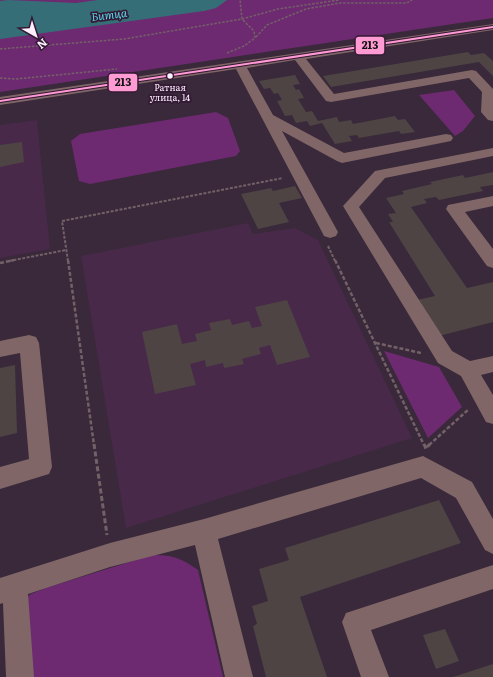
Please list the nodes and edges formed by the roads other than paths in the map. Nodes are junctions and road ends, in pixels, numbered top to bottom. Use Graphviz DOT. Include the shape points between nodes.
graph roads {
  1 [pos="493,27"];
  2 [pos="298,56"];
  3 [pos="239,64"];
  4 [pos="0,101"];
  5 [pos="493,117"];
  6 [pos="269,118"];
  7 [pos="446,138"];
  8 [pos="493,152"];
  9 [pos="493,201"];
  10 [pos="330,232"];
  11 [pos="493,262"];
  12 [pos="0,349"];
  13 [pos="493,364"];
  14 [pos="468,370"];
  15 [pos="493,415"];
  16 [pos="0,478"];
  17 [pos="204,531"];
  18 [pos="493,542"];
  19 [pos="493,577"];
  20 [pos="7,589"];
  21 [pos="20,677"];
  22 [pos="239,677"];
  23 [pos="375,677"];
  1 -- 2 [label="street"];
  2 -- 3 [label="street"];
  2 -- 5 [label="street" via="331,98 472,74 488,91 488,112"];
  3 -- 4 [label="street"];
  3 -- 6 [label="street"];
  6 -- 7 [label="street" via="342,158"];
  6 -- 10 [label="street"];
  8 -- 14 [label="street" via="380,174 351,206 445,357"];
  9 -- 11 [label="street" via="454,209"];
  12 -- 16 [label="street" via="29,343 41,467"];
  13 -- 14 [label="street"];
  14 -- 15 [label="street"];
  17 -- 18 [label="street" via="424,457 464,490"];
  17 -- 20 [label="street" via="110,555"];
  17 -- 22 [label="street"];
  19 -- 23 [label="street" via="355,622"];
  20 -- 21 [label="street"];
}
